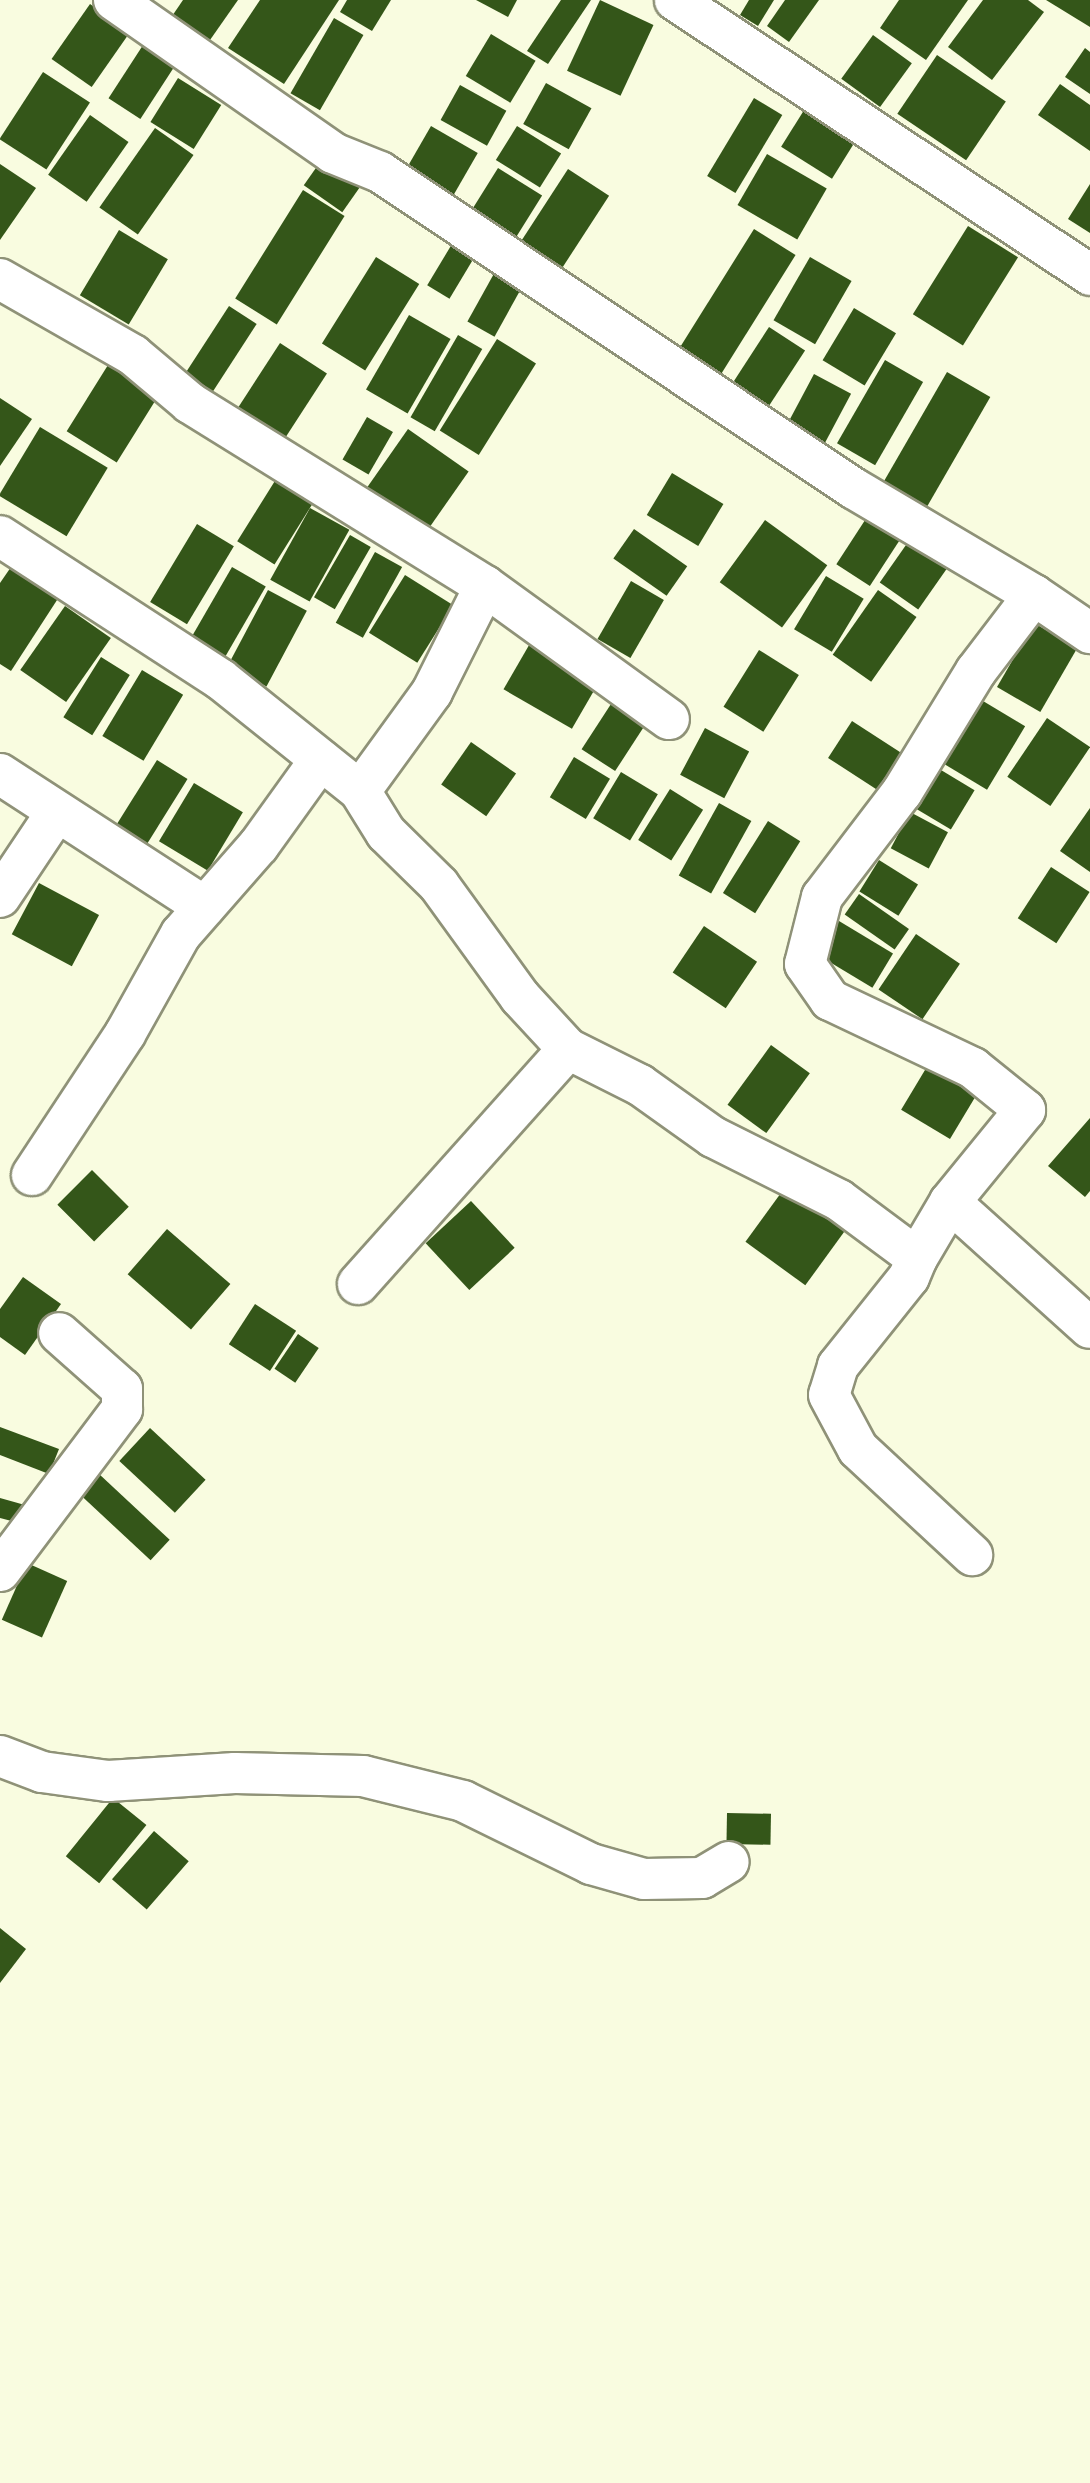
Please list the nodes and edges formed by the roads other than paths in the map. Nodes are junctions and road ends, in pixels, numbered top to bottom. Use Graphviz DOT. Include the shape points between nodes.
graph roads {
  1 [pos="114,0"];
  2 [pos="675,0"];
  3 [pos="1090,275"];
  4 [pos="0,279"];
  5 [pos="0,536"];
  6 [pos="485,586"];
  7 [pos="1034,595"];
  8 [pos="1090,633"];
  9 [pos="670,719"];
  10 [pos="320,760"];
  11 [pos="0,774"];
  12 [pos="360,790"];
  13 [pos="56,813"];
  14 [pos="0,897"];
  15 [pos="205,907"];
  16 [pos="568,1049"];
  17 [pos="32,1175"];
  18 [pos="950,1202"];
  19 [pos="917,1258"];
  20 [pos="358,1284"];
  21 [pos="1090,1328"];
  22 [pos="59,1332"];
  23 [pos="972,1555"];
  24 [pos="0,1571"];
  25 [pos="0,1756"];
  26 [pos="728,1862"];
  1 -- 7 [label="street" via="333,154 380,172 853,488"];
  2 -- 3 [label="street"];
  4 -- 6 [label="street" via="134,356 190,403"];
  5 -- 10 [label="street" via="220,680"];
  6 -- 9 [label="street"];
  6 -- 12 [label="street" via="432,692"];
  7 -- 8 [label="street"];
  7 -- 18 [label="street" via="976,671 902,792 822,897 804,964 830,1000 973,1068 1025,1110"];
  10 -- 12 [label="street"];
  10 -- 15 [label="street"];
  11 -- 13 [label="street"];
  12 -- 16 [label="street" via="386,833 438,885 520,998"];
  13 -- 14 [label="street"];
  13 -- 15 [label="street"];
  15 -- 17 [label="street" via="181,934"];
  16 -- 19 [label="street" via="640,1084 713,1137 839,1200"];
  16 -- 20 [label="street"];
  18 -- 19 [label="street"];
  18 -- 21 [label="street"];
  19 -- 23 [label="street" via="838,1366 829,1395 858,1448"];
  22 -- 24 [label="street" via="122,1389 122,1409"];
  25 -- 26 [label="street" via="42,1772 108,1781 234,1773 363,1776 462,1802 591,1864 644,1880 702,1878"];
}
